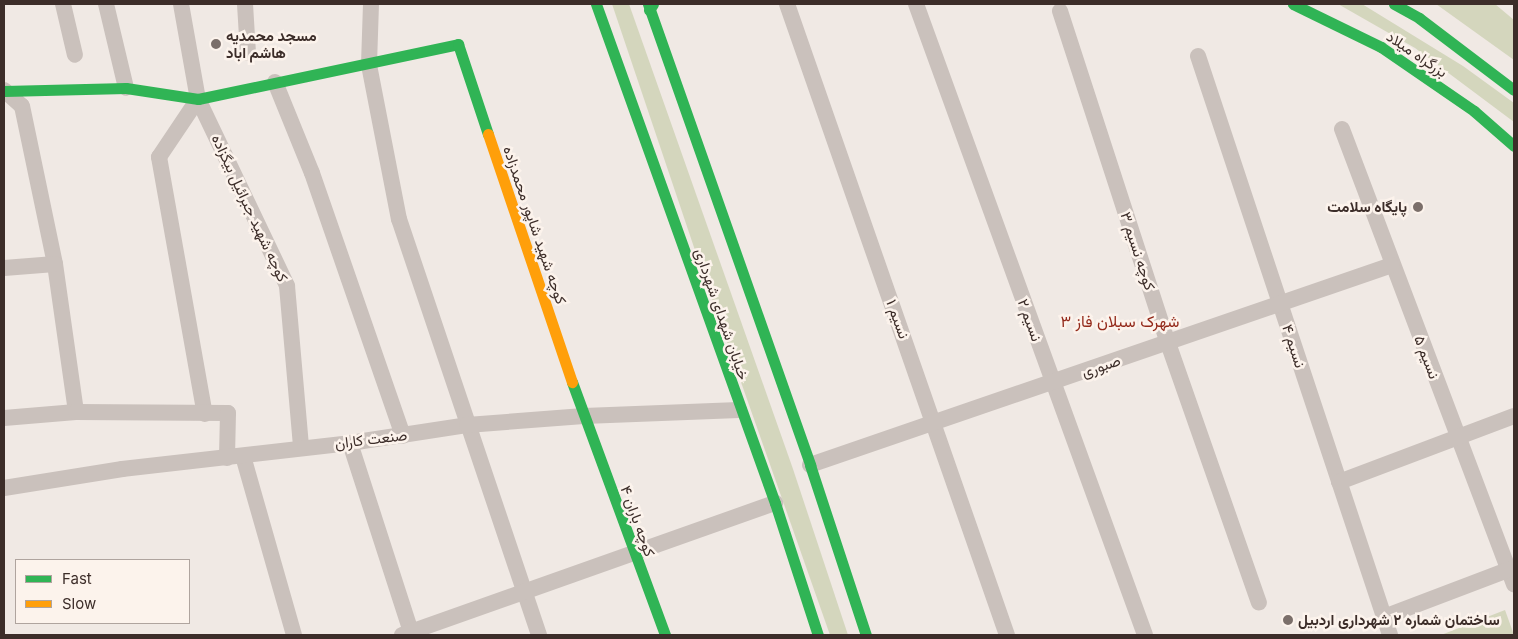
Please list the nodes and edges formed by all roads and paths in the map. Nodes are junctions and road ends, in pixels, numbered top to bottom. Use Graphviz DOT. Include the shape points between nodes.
graph roads {
  1 [pos="63,4"];
  2 [pos="106,4"];
  3 [pos="181,4"];
  4 [pos="245,4"];
  5 [pos="371,4"];
  6 [pos="596,4"];
  7 [pos="787,4"];
  8 [pos="916,4"];
  9 [pos="1293,4"];
  10 [pos="1394,4"];
  11 [pos="650,6"];
  12 [pos="1060,11"];
  13 [pos="248,52"];
  14 [pos="75,55"];
  15 [pos="1198,56"];
  16 [pos="369,65"];
  17 [pos="275,82"];
  18 [pos="126,88"];
  19 [pos="1514,90"];
  20 [pos="4,91"];
  21 [pos="198,99"];
  22 [pos="1342,129"];
  23 [pos="1514,146"];
  24 [pos="55,264"];
  25 [pos="1392,265"];
  26 [pos="4,268"];
  27 [pos="1280,304"];
  28 [pos="1168,342"];
  29 [pos="1052,383"];
  30 [pos="739,410"];
  31 [pos="76,412"];
  32 [pos="205,414"];
  33 [pos="584,416"];
  34 [pos="1514,416"];
  35 [pos="4,418"];
  36 [pos="935,423"];
  37 [pos="467,425"];
  38 [pos="403,436"];
  39 [pos="1458,440"];
  40 [pos="350,443"];
  41 [pos="301,447"];
  42 [pos="235,457"];
  43 [pos="810,465"];
  44 [pos="1339,482"];
  45 [pos="4,488"];
  46 [pos="775,504"];
  47 [pos="633,553"];
  48 [pos="1511,578"];
  49 [pos="522,593"];
  50 [pos="1259,603"];
  51 [pos="1384,617"];
  52 [pos="408,634"];
  53 [pos="294,635"];
  54 [pos="538,635"];
  55 [pos="665,635"];
  56 [pos="818,635"];
  57 [pos="866,635"];
  58 [pos="1007,635"];
  59 [pos="1146,635"];
  60 [pos="1390,635"];
  1 -- 14 [label="street"];
  2 -- 18 [label="street"];
  3 -- 21 [label="street, کوچه شهید جبرائیل بیگزاده"];
  4 -- 13 [label="street"];
  5 -- 16 [label="street"];
  6 -- 30 [label="main road, خیابان شهدای شهرداری"];
  7 -- 36 [label="street, نسیم ۱"];
  8 -- 29 [label="street, نسیم ۲"];
  9 -- 23 [label="main road, بزرگراه میلاد" via="1381,47 1474,111"];
  10 -- 19 [label="main road, بزرگراه میلاد" via="1419,18"];
  11 -- 43 [label="main road"];
  12 -- 28 [label="street, کوچه نسیم ۳"];
  15 -- 27 [label="street, نسیم ۴"];
  16 -- 17 [label="main road"];
  16 -- 33 [label="main road, کوچه شهید شاپور محمدزاده" via="458,44"];
  16 -- 37 [label="street" via="399,219"];
  17 -- 21 [label="main road"];
  17 -- 38 [label="street" via="312,173"];
  18 -- 20 [label="main road"];
  18 -- 21 [label="main road"];
  20 -- 24 [label="street" via="22,106"];
  21 -- 32 [label="street" via="159,157"];
  21 -- 41 [label="street, کوچه شهید جبرائیل بیگزاده" via="287,286"];
  22 -- 25 [label="street, نسیم ۵"];
  24 -- 26 [label="street"];
  24 -- 31 [label="street"];
  25 -- 27 [label="street, صبوری"];
  25 -- 39 [label="street, نسیم ۵"];
  27 -- 28 [label="street, صبوری"];
  27 -- 44 [label="street, نسیم ۴"];
  28 -- 29 [label="street, صبوری"];
  28 -- 50 [label="street, کوچه نسیم ۳"];
  29 -- 36 [label="street, صبوری"];
  29 -- 59 [label="street, نسیم ۲"];
  30 -- 33 [label="street, صنعت کاران"];
  30 -- 46 [label="main road, خیابان شهدای شهرداری"];
  31 -- 32 [label="street"];
  31 -- 35 [label="street"];
  32 -- 42 [label="street" via="228,413"];
  33 -- 37 [label="street, صنعت کاران"];
  33 -- 47 [label="main road, کوچه باران ۴"];
  34 -- 39 [label="street"];
  36 -- 43 [label="street, صبوری"];
  36 -- 58 [label="street, نسیم ۱"];
  37 -- 38 [label="street, صنعت کاران"];
  37 -- 49 [label="street"];
  38 -- 40 [label="street, صنعت کاران"];
  39 -- 44 [label="street"];
  39 -- 48 [label="street, نسیم ۵"];
  40 -- 41 [label="street, صنعت کاران"];
  40 -- 52 [label="street"];
  41 -- 42 [label="street, صنعت کاران"];
  42 -- 45 [label="street, صنعت کاران" via="122,469"];
  42 -- 53 [label="street"];
  43 -- 57 [label="main road"];
  44 -- 51 [label="street, نسیم ۴"];
  46 -- 47 [label="street"];
  46 -- 56 [label="main road, خیابان شهدای شهرداری"];
  47 -- 49 [label="street"];
  47 -- 55 [label="main road, کوچه باران ۴"];
  48 -- 51 [label="street"];
  49 -- 52 [label="street"];
  49 -- 54 [label="street"];
  51 -- 60 [label="street, نسیم ۴"];
}
